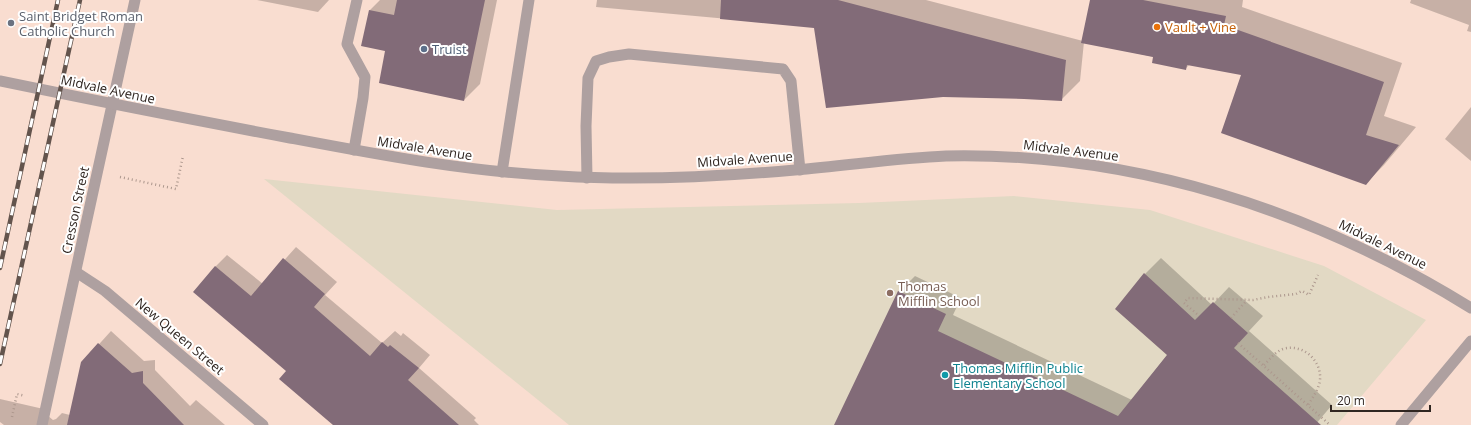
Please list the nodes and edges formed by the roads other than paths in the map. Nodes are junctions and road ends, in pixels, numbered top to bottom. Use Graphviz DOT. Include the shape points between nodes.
graph roads {
  1 [pos="135,0"];
  2 [pos="356,0"];
  3 [pos="529,0"];
  4 [pos="0,81"];
  5 [pos="354,150"];
  6 [pos="800,170"];
  7 [pos="502,172"];
  8 [pos="587,178"];
  9 [pos="76,272"];
  10 [pos="1471,308"];
  11 [pos="1471,341"];
  12 [pos="42,425"];
  13 [pos="263,425"];
  14 [pos="1401,425"];
  1 -- 9 [label="street, Cresson Street"];
  2 -- 5 [label="street" via="347,44 365,77"];
  3 -- 7 [label="street"];
  4 -- 5 [label="street, Midvale Avenue"];
  5 -- 7 [label="street, Midvale Avenue" via="426,163"];
  6 -- 8 [label="street, Midvale Avenue" via="719,176"];
  6 -- 8 [label="street" via="791,81 783,69 629,54 596,61 588,78"];
  6 -- 10 [label="street, Midvale Avenue" via="891,159 946,156 1048,160 1152,176 1227,196 1320,229 1361,247"];
  7 -- 8 [label="street, Midvale Avenue"];
  9 -- 12 [label="street, Cresson Street"];
  9 -- 13 [label="street, New Queen Street" via="104,291"];
  11 -- 14 [label="street"];
}
